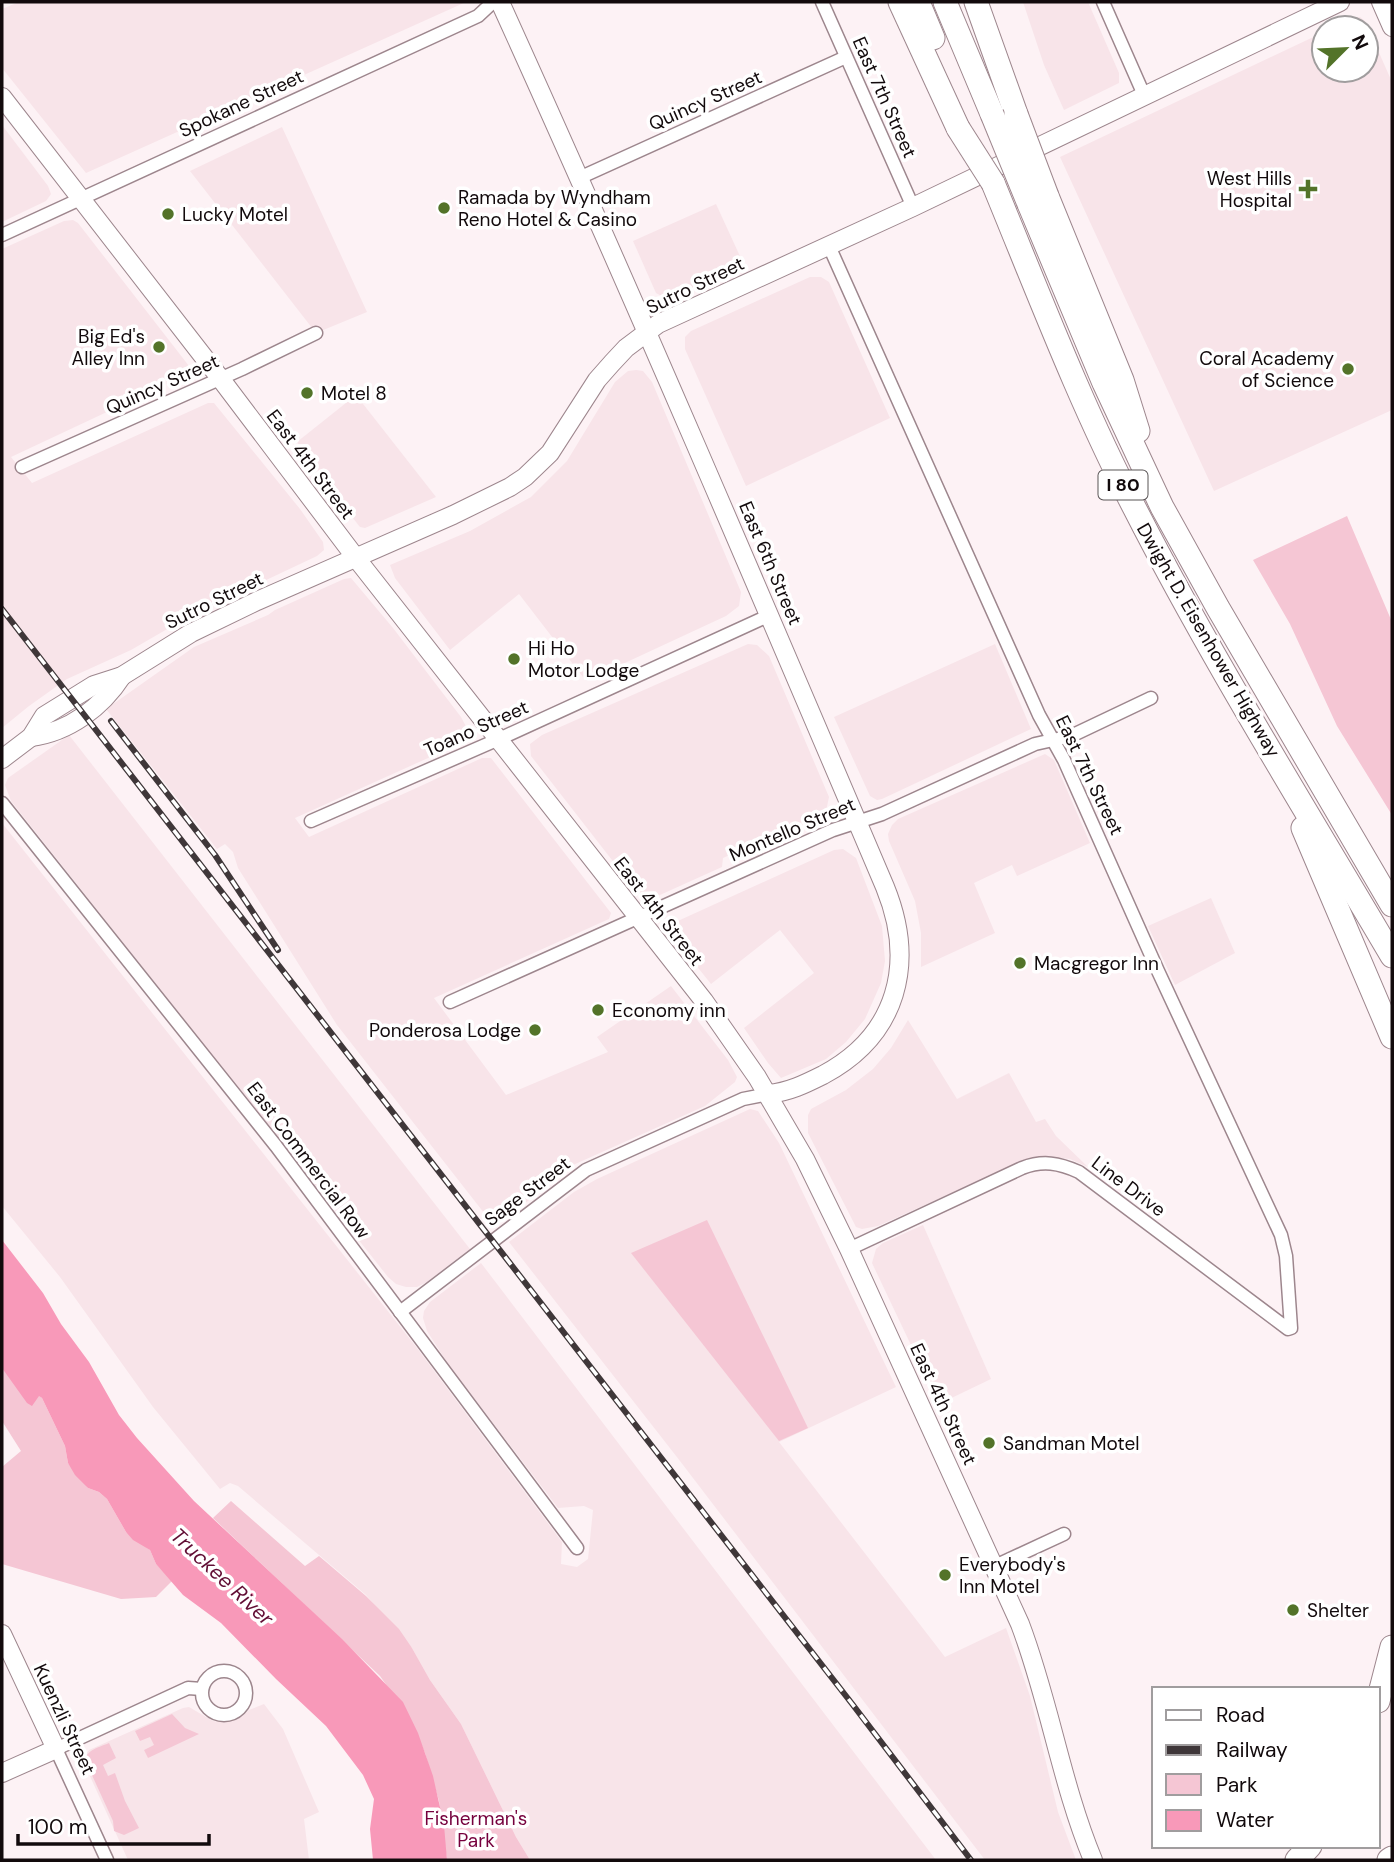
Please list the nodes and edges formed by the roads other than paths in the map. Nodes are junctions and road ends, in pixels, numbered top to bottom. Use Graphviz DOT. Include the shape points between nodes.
graph roads {
  1 [pos="494,2"];
  2 [pos="500,2"];
  3 [pos="822,2"];
  4 [pos="900,2"];
  5 [pos="918,2"];
  6 [pos="945,2"];
  7 [pos="976,2"];
  8 [pos="1103,2"];
  9 [pos="1340,2"];
  10 [pos="1381,2"];
  11 [pos="1392,27"];
  12 [pos="846,57"];
  13 [pos="1144,95"];
  14 [pos="2,97"];
  15 [pos="963,126"];
  16 [pos="579,178"];
  17 [pos="81,198"];
  18 [pos="1038,200"];
  19 [pos="913,207"];
  20 [pos="2,234"];
  21 [pos="829,246"];
  22 [pos="648,331"];
  23 [pos="316,333"];
  24 [pos="220,378"];
  25 [pos="22,467"];
  26 [pos="356,558"];
  27 [pos="770,615"];
  28 [pos="1152,698"];
  29 [pos="499,739"];
  30 [pos="1052,740"];
  31 [pos="1266,742"];
  32 [pos="2,758"];
  33 [pos="2,803"];
  34 [pos="311,821"];
  35 [pos="857,822"];
  36 [pos="1391,902"];
  37 [pos="637,919"];
  38 [pos="1392,956"];
  39 [pos="450,1002"];
  40 [pos="1392,1037"];
  41 [pos="768,1094"];
  42 [pos="849,1249"];
  43 [pos="400,1312"];
  44 [pos="1291,1328"];
  45 [pos="1064,1534"];
  46 [pos="577,1548"];
  47 [pos="995,1566"];
  48 [pos="2,1634"];
  49 [pos="1392,1647"];
  50 [pos="202,1689"];
  51 [pos="1380,1693"];
  52 [pos="56,1749"];
  53 [pos="2,1773"];
  54 [pos="107,1860"];
  55 [pos="1093,1860"];
  1 -- 17 [label="street, Spokane Street" via="478,16"];
  2 -- 16 [label="main road, East 6th Street"];
  3 -- 12 [label="street, East 7th Street"];
  4 -- 15 [label="highway"];
  5 -- 15 [label="highway, Dwight D. Eisenhower Highway / I 80"];
  6 -- 18 [label="highway, Dwight D. Eisenhower Highway / I 80, bridge" via="992,114"];
  7 -- 18 [label="highway, bridge" via="1016,114"];
  8 -- 13 [label="street"];
  9 -- 13 [label="main road, Sutro Street"];
  10 -- 11 [label="main road"];
  12 -- 16 [label="street, Quincy Street"];
  12 -- 19 [label="street, East 7th Street"];
  13 -- 19 [label="main road, Sutro Street"];
  14 -- 17 [label="main road, East 4th Street"];
  15 -- 31 [label="highway, Dwight D. Eisenhower Highway / I 80, bridge" via="993,183 1127,494"];
  16 -- 22 [label="main road, East 6th Street"];
  17 -- 20 [label="street, Spokane Street"];
  17 -- 24 [label="main road, East 4th Street"];
  18 -- 36 [label="highway, Dwight D. Eisenhower Highway / I 80" via="1104,383 1150,481 1212,598"];
  19 -- 21 [label="main road, Sutro Street"];
  21 -- 22 [label="main road, Sutro Street"];
  21 -- 30 [label="street, East 7th Street"];
  22 -- 26 [label="main road, Sutro Street" via="597,380 550,453 525,477 491,498"];
  22 -- 27 [label="main road, East 6th Street"];
  23 -- 24 [label="street, Quincy Street"];
  24 -- 25 [label="street, Quincy Street"];
  24 -- 26 [label="main road, East 4th Street"];
  26 -- 29 [label="main road, East 4th Street"];
  26 -- 32 [label="main road, Sutro Street" via="191,633 122,676 106,699 65,727 32,737"];
  27 -- 29 [label="street, Toano Street"];
  27 -- 35 [label="main road, East 6th Street"];
  28 -- 30 [label="street, Montello Street" via="1071,736"];
  29 -- 34 [label="street, Toano Street"];
  29 -- 37 [label="main road, East 4th Street"];
  30 -- 35 [label="street, Montello Street"];
  30 -- 44 [label="street, East 7th Street" via="1281,1235"];
  31 -- 38 [label="highway, Dwight D. Eisenhower Highway / I 80"];
  31 -- 40 [label="highway"];
  33 -- 43 [label="street, East Commercial Row" via="276,1146"];
  35 -- 37 [label="street, Montello Street"];
  35 -- 41 [label="main road, East 6th Street" via="899,927 897,987 888,1012 853,1056 792,1090"];
  37 -- 39 [label="street, Montello Street"];
  37 -- 41 [label="main road, East 4th Street" via="704,1002"];
  41 -- 42 [label="main road, East 4th Street"];
  41 -- 43 [label="street, Sage Street" via="743,1099 586,1170"];
  42 -- 44 [label="street, Line Drive" via="1023,1168 1049,1163 1079,1172"];
  42 -- 47 [label="main road, East 4th Street"];
  43 -- 46 [label="street, East Commercial Row"];
  45 -- 47 [label="street"];
  47 -- 55 [label="main road, East 4th Street" via="1038,1671 1065,1783"];
  48 -- 52 [label="main road, Kuenzli Street"];
  49 -- 51 [label="highway"];
  50 -- 52 [label="street" via="187,1688"];
  52 -- 53 [label="main road"];
  52 -- 54 [label="street, Kuenzli Street"];
}
